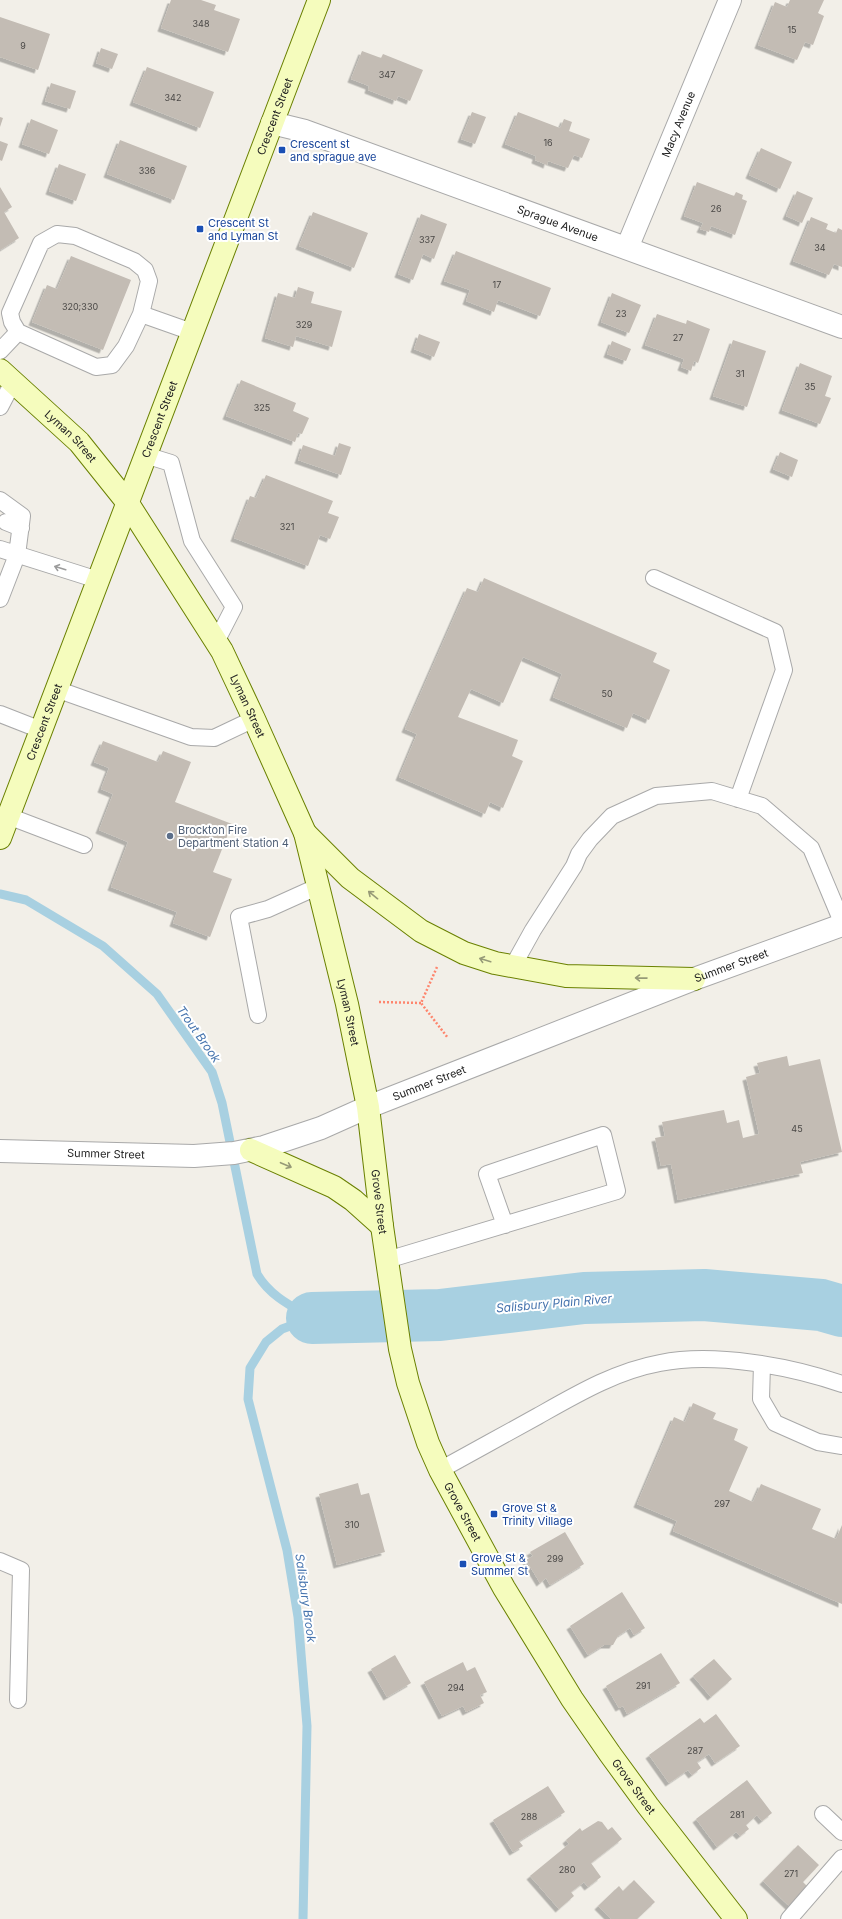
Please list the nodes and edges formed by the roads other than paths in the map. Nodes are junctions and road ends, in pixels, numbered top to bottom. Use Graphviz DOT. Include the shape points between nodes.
graph roads {
  1 [pos="319,0"];
  2 [pos="730,0"];
  3 [pos="272,123"];
  4 [pos="627,248"];
  5 [pos="141,314"];
  6 [pos="842,327"];
  7 [pos="18,332"];
  8 [pos="192,332"];
  9 [pos="0,351"];
  10 [pos="6,376"];
  11 [pos="0,407"];
  12 [pos="145,455"];
  13 [pos="0,500"];
  14 [pos="127,502"];
  15 [pos="0,549"];
  16 [pos="17,555"];
  17 [pos="654,578"];
  18 [pos="98,580"];
  19 [pos="0,599"];
  20 [pos="216,642"];
  21 [pos="56,689"];
  22 [pos="0,714"];
  23 [pos="254,719"];
  24 [pos="41,730"];
  25 [pos="738,799"];
  26 [pos="8,816"];
  27 [pos="305,833"];
  28 [pos="0,838"];
  29 [pos="84,845"];
  30 [pos="319,886"];
  31 [pos="842,924"];
  32 [pos="513,966"];
  33 [pos="694,979"];
  34 [pos="258,1015"];
  35 [pos="368,1107"];
  36 [pos="251,1150"];
  37 [pos="0,1151"];
  38 [pos="505,1225"];
  39 [pos="382,1226"];
  40 [pos="388,1269"];
  41 [pos="762,1364"];
  42 [pos="842,1384"];
  43 [pos="842,1446"];
  44 [pos="440,1470"];
  45 [pos="0,1561"];
  46 [pos="18,1700"];
  47 [pos="823,1814"];
  48 [pos="842,1832"];
  49 [pos="842,1858"];
  50 [pos="736,1919"];
  51 [pos="789,1919"];
  1 -- 3 [label="main road, Crescent Street"];
  2 -- 4 [label="street, Macy Avenue"];
  3 -- 4 [label="street, Sprague Avenue" via="305,131"];
  3 -- 8 [label="main road, Crescent Street"];
  4 -- 6 [label="street, Sprague Avenue"];
  5 -- 7 [label="lane" via="126,346 112,365 96,367"];
  5 -- 7 [label="lane" via="148,281 144,270 134,261 75,236 57,234 41,243 10,313"];
  5 -- 8 [label="lane"];
  7 -- 9 [label="lane"];
  8 -- 12 [label="main road, Crescent Street"];
  10 -- 11 [label="lane"];
  10 -- 14 [label="main road, Lyman Street" via="79,442"];
  12 -- 14 [label="main road, Crescent Street"];
  12 -- 20 [label="lane" via="171,463 192,541 234,607"];
  13 -- 16 [label="lane" via="22,516 13,525"];
  14 -- 18 [label="main road, Crescent Street"];
  14 -- 20 [label="main road, Lyman Street"];
  15 -- 16 [label="lane"];
  18 -- 16 [label="lane, one-way"];
  16 -- 19 [label="lane"];
  17 -- 25 [label="lane" via="775,632 784,670"];
  18 -- 21 [label="main road, Crescent Street"];
  20 -- 23 [label="main road, Lyman Street"];
  21 -- 23 [label="lane" via="191,737 214,738"];
  21 -- 24 [label="main road, Crescent Street"];
  22 -- 24 [label="lane"];
  23 -- 27 [label="main road, Lyman Street"];
  24 -- 26 [label="main road, Crescent Street"];
  25 -- 31 [label="lane" via="762,806 812,848"];
  25 -- 32 [label="lane" via="712,791 656,796 612,816 579,854"];
  26 -- 28 [label="main road, Crescent Street"];
  26 -- 29 [label="lane"];
  27 -- 30 [label="main road, Lyman Street"];
  32 -- 27 [label="main road, one-way" via="464,953 421,931 350,878"];
  30 -- 34 [label="lane" via="268,910 240,917"];
  30 -- 35 [label="main road, Lyman Street"];
  31 -- 33 [label="street, Summer Street"];
  33 -- 32 [label="main road, one-way" via="566,976"];
  33 -- 35 [label="street, Summer Street"];
  35 -- 36 [label="street, Summer Street" via="321,1128"];
  35 -- 39 [label="main road, Grove Street"];
  36 -- 37 [label="street, Summer Street" via="194,1156"];
  36 -- 39 [label="main road, one-way" via="334,1187 354,1200"];
  38 -- 38 [label="lane" via="617,1191 603,1135 487,1174"];
  38 -- 40 [label="lane"];
  39 -- 40 [label="main road, Grove Street"];
  40 -- 44 [label="main road, Grove Street" via="400,1349 418,1416"];
  41 -- 42 [label="lane"];
  41 -- 43 [label="lane" via="761,1399 775,1423 818,1442"];
  41 -- 44 [label="lane" via="693,1360 660,1363 613,1377"];
  44 -- 50 [label="main road, Grove Street" via="504,1588 572,1699 648,1806"];
  45 -- 46 [label="lane" via="21,1570"];
  47 -- 48 [label="lane"];
  49 -- 51 [label="lane"];
}
